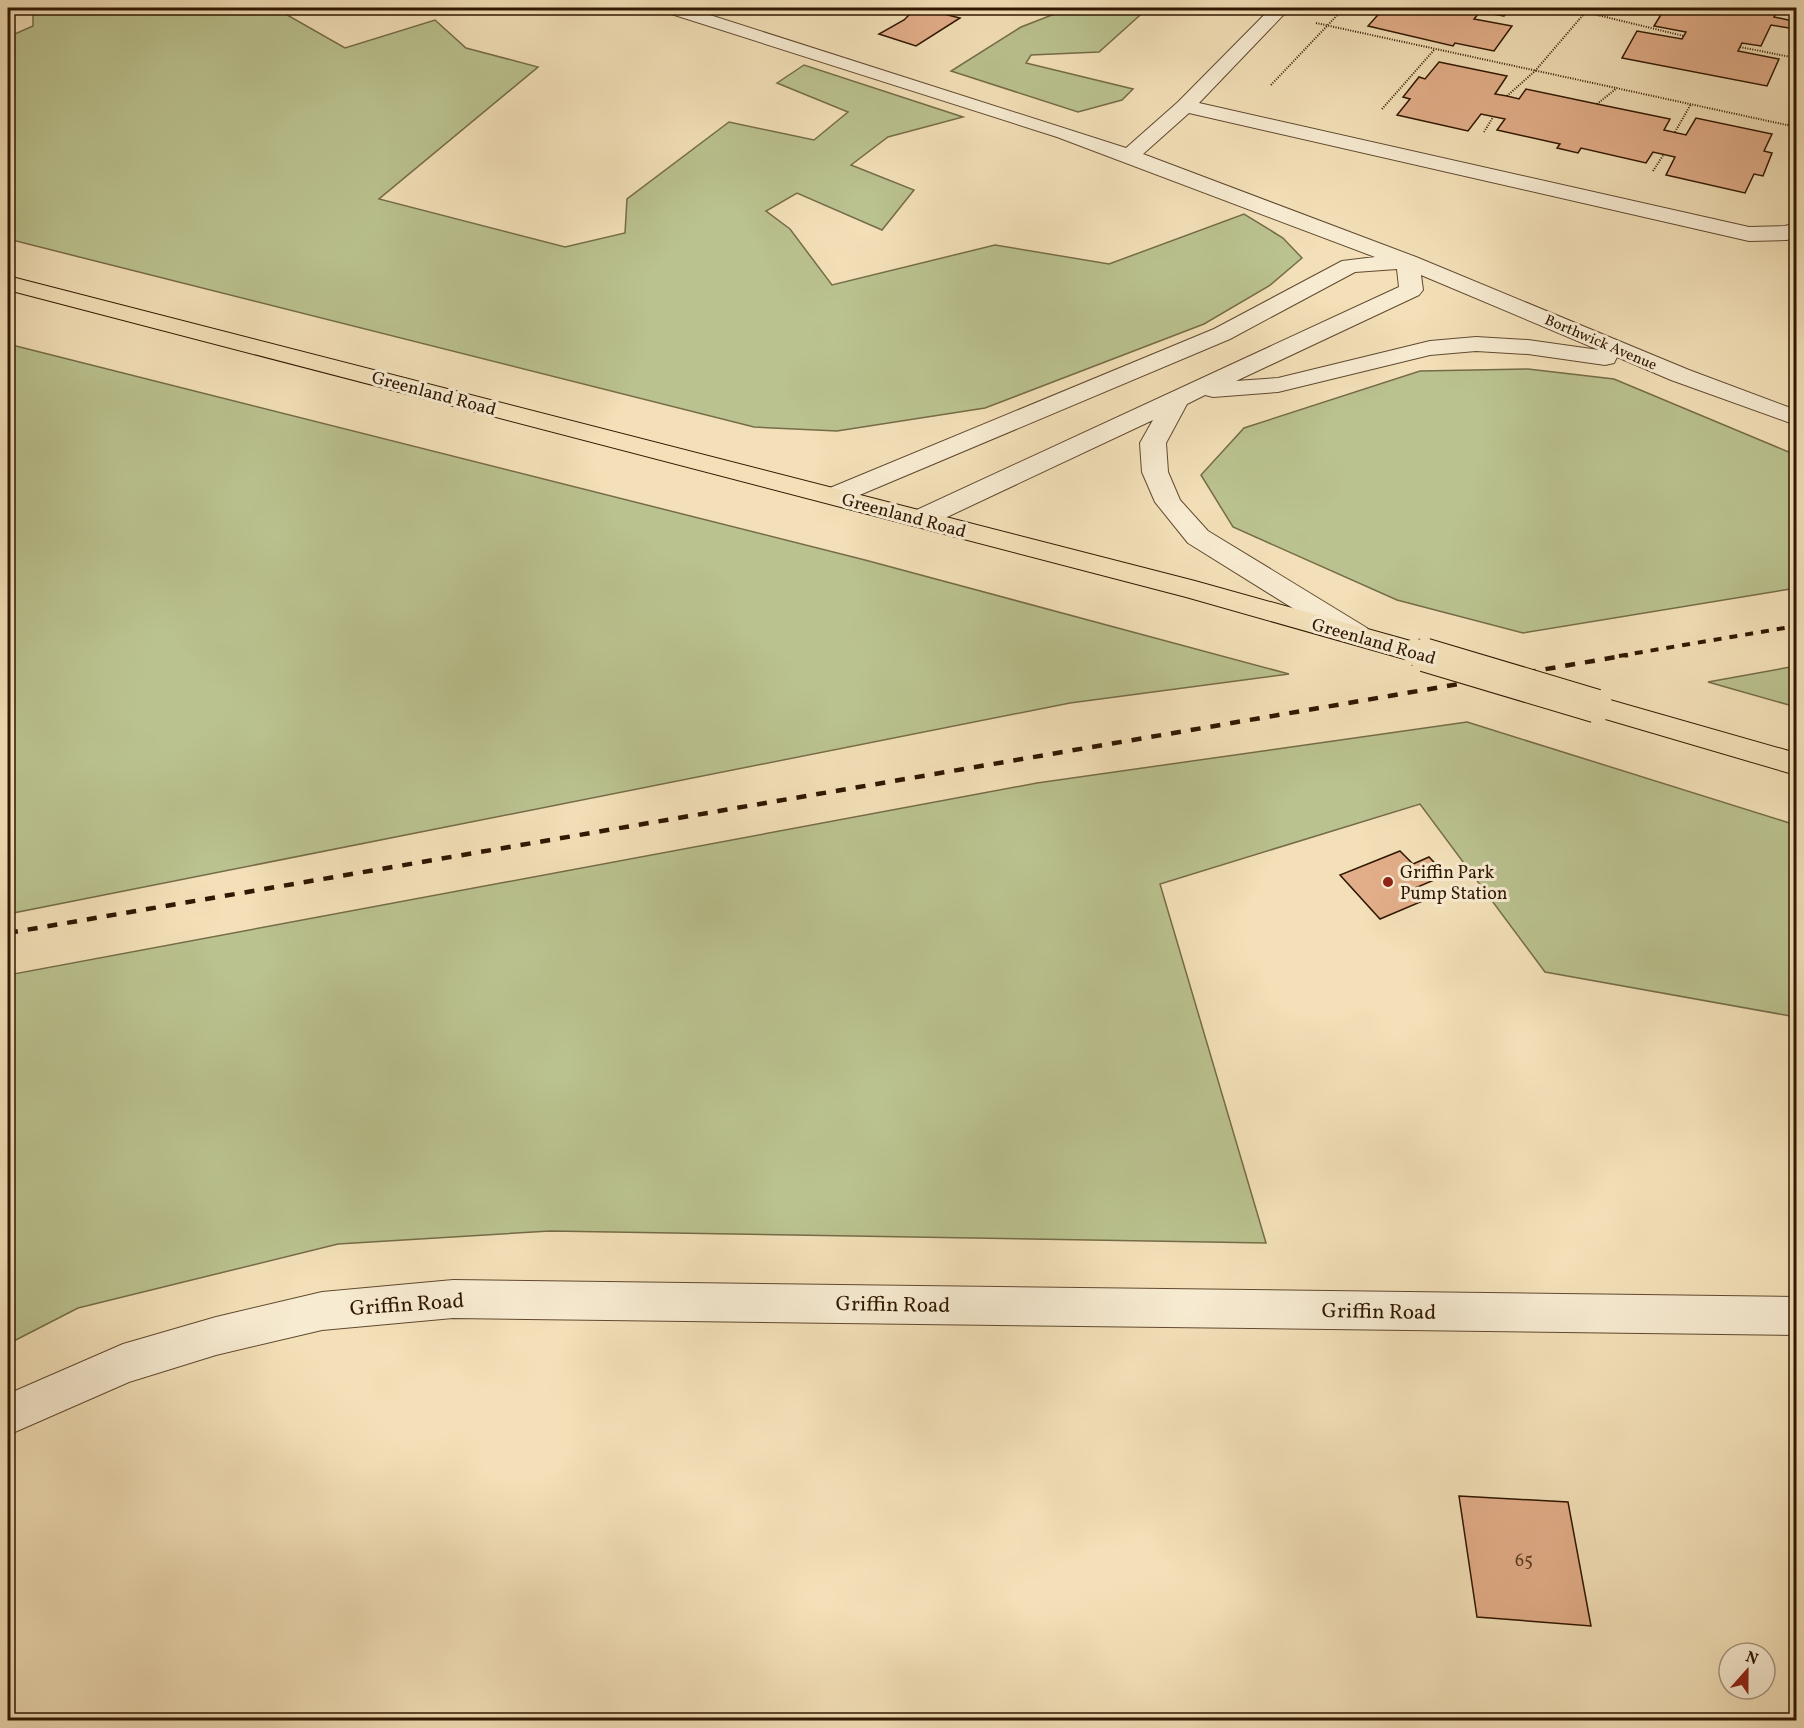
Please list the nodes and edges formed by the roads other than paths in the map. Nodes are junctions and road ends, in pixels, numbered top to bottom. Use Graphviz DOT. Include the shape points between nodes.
graph roads {
  1 [pos="671,8"];
  2 [pos="1278,11"];
  3 [pos="1185,106"];
  4 [pos="1129,156"];
  5 [pos="1797,230"];
  6 [pos="1408,262"];
  7 [pos="8,283"];
  8 [pos="1680,375"];
  9 [pos="1185,396"];
  10 [pos="1797,418"];
  11 [pos="834,496"];
  12 [pos="920,519"];
  13 [pos="1357,635"];
  14 [pos="1797,764"];
  15 [pos="1797,1316"];
  16 [pos="8,1415"];
  1 -- 4 [label="street"];
  2 -- 3 [label="street"];
  3 -- 4 [label="street"];
  3 -- 5 [label="street" via="1749,234"];
  4 -- 6 [label="street"];
  6 -- 8 [label="street, Borthwick Avenue"];
  6 -- 9 [label="street" via="1411,290"];
  6 -- 11 [label="street" via="1350,266 1222,334"];
  7 -- 11 [label="main road, Greenland Road"];
  8 -- 9 [label="street" via="1588,355 1476,344 1430,348 1278,385"];
  8 -- 10 [label="street, Borthwick Avenue"];
  9 -- 12 [label="street"];
  9 -- 13 [label="street" via="1153,443 1155,472 1168,502 1198,537"];
  11 -- 12 [label="main road, Greenland Road"];
  12 -- 13 [label="main road, Greenland Road"];
  13 -- 14 [label="main road, Greenland Road, bridge"];
  15 -- 16 [label="street, Griffin Road" via="453,1299 322,1311 216,1336 123,1365"];
}
